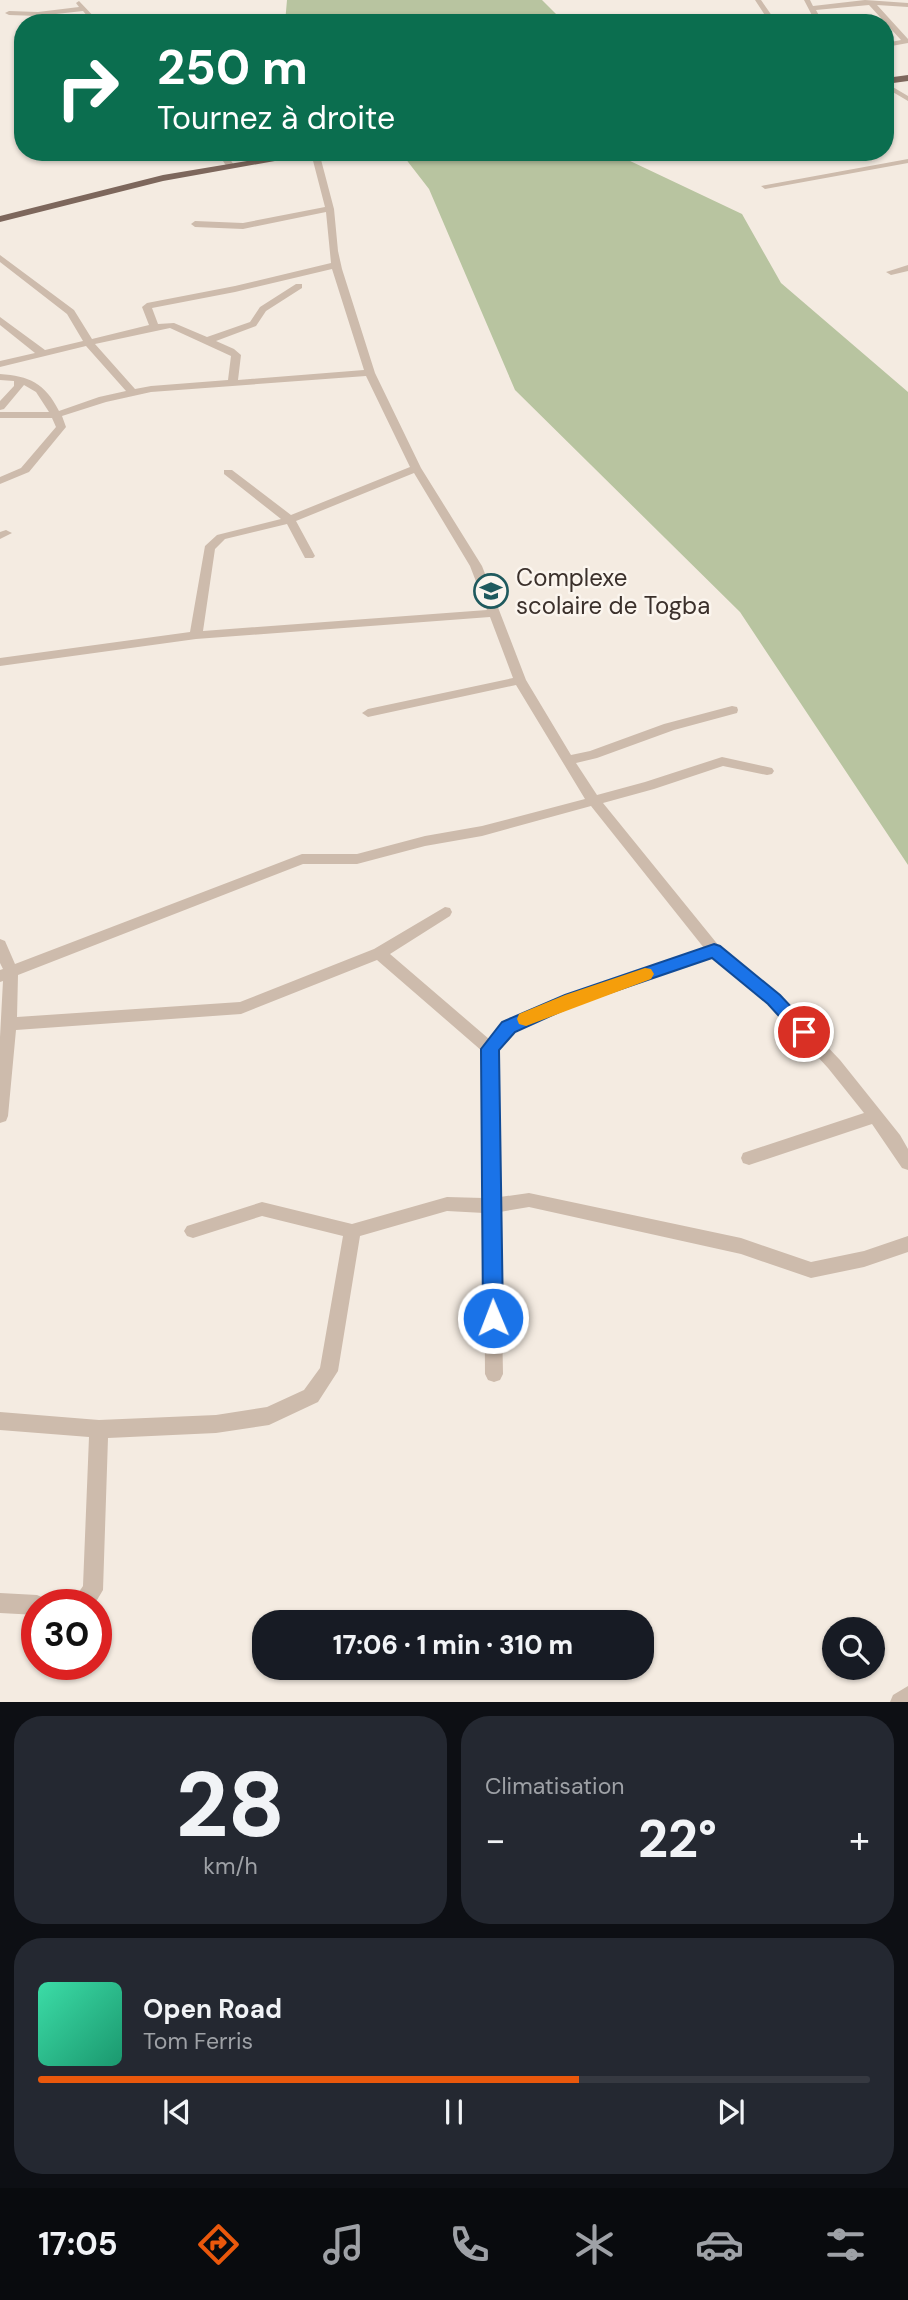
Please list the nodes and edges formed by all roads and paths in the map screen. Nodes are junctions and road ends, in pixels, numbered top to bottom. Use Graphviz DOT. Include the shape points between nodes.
graph roads {
  1 [pos="76,0"];
  2 [pos="870,1"];
  3 [pos="808,4"];
  4 [pos="908,5"];
  5 [pos="84,9"];
  6 [pos="9,13"];
  7 [pos="89,14"];
  8 [pos="882,14"];
  9 [pos="894,27"];
  10 [pos="907,41"];
  11 [pos="894,88"];
  12 [pos="908,99"];
  13 [pos="217,161"];
  14 [pos="218,161"];
  15 [pos="319,161"];
  16 [pos="908,161"];
  17 [pos="765,186"];
  18 [pos="330,209"];
  19 [pos="0,213"];
  20 [pos="0,219"];
  21 [pos="195,224"];
  22 [pos="0,258"];
  23 [pos="336,265"];
  24 [pos="908,268"];
  25 [pos="891,272"];
  26 [pos="299,286"];
  27 [pos="0,320"];
  28 [pos="154,327"];
  29 [pos="209,340"];
  30 [pos="89,343"];
  31 [pos="41,352"];
  32 [pos="0,364"];
  33 [pos="370,373"];
  34 [pos="0,377"];
  35 [pos="19,378"];
  36 [pos="233,381"];
  37 [pos="131,391"];
  38 [pos="0,407"];
  39 [pos="0,415"];
  40 [pos="55,415"];
  41 [pos="416,468"];
  42 [pos="228,472"];
  43 [pos="0,481"];
  44 [pos="290,520"];
  45 [pos="309,556"];
  46 [pos="494,613"];
  47 [pos="196,635"];
  48 [pos="0,662"];
  49 [pos="520,680"];
  50 [pos="732,710"];
  51 [pos="368,713"];
  52 [pos="567,760"];
  53 [pos="767,771"];
  54 [pos="593,800"];
  55 [pos="445,912"];
  56 [pos="0,945"];
  57 [pos="714,950"];
  58 [pos="379,953"];
  59 [pos="5,973"];
  60 [pos="9,1024"];
  61 [pos="490,1049"];
  62 [pos="1,1107"];
  63 [pos="876,1116"];
  64 [pos="749,1158"];
  65 [pos="908,1163"];
  66 [pos="491,1206"];
  67 [pos="193,1231"];
  68 [pos="352,1231"];
  69 [pos="908,1244"];
  70 [pos="494,1374"];
  71 [pos="0,1421"];
  72 [pos="99,1429"];
  73 [pos="93,1589"];
  74 [pos="0,1603"];
  75 [pos="21,1604"];
  76 [pos="908,1696"];
  77 [pos="900,1702"];
  1 -- 5 [label="street"];
  2 -- 3 [label="street"];
  2 -- 4 [label="street"];
  2 -- 8 [label="street"];
  5 -- 6 [label="street"];
  5 -- 7 [label="street"];
  9 -- 10 [label="street"];
  11 -- 12 [label="street"];
  13 -- 19 [label="main road"];
  14 -- 20 [label="main road"];
  15 -- 18 [label="street"];
  16 -- 17 [label="street"];
  18 -- 21 [label="street" via="243,226"];
  18 -- 23 [label="street"];
  22 -- 30 [label="street" via="71,312"];
  23 -- 28 [label="street" via="150,305"];
  23 -- 33 [label="street"];
  24 -- 25 [label="street"];
  26 -- 29 [label="street" via="264,309 253,324"];
  27 -- 31 [label="street"];
  28 -- 29 [label="street" via="171,325"];
  28 -- 30 [label="street"];
  29 -- 36 [label="street" via="236,355"];
  30 -- 31 [label="street"];
  30 -- 37 [label="street"];
  31 -- 32 [label="street"];
  33 -- 36 [label="street"];
  33 -- 41 [label="street"];
  34 -- 35 [label="street"];
  35 -- 38 [label="street" via="19,387"];
  35 -- 40 [label="street" via="40,388"];
  36 -- 37 [label="street"];
  37 -- 40 [label="street"];
  39 -- 40 [label="street"];
  40 -- 43 [label="street" via="59,432 25,470"];
  41 -- 44 [label="street"];
  41 -- 46 [label="street" via="476,566"];
  42 -- 44 [label="street"];
  44 -- 45 [label="street"];
  44 -- 47 [label="street" via="221,537 209,548"];
  46 -- 47 [label="street"];
  46 -- 49 [label="street"];
  47 -- 48 [label="street"];
  49 -- 51 [label="street"];
  49 -- 52 [label="street"];
  50 -- 52 [label="street"];
  52 -- 54 [label="street"];
  53 -- 54 [label="street" via="722,761"];
  54 -- 57 [label="street"];
  54 -- 59 [label="street" via="357,859 302,859"];
  55 -- 58 [label="street"];
  56 -- 59 [label="street"];
  57 -- 61 [label="street" via="540,1012 508,1027"];
  57 -- 63 [label="street" via="774,1000"];
  58 -- 60 [label="street" via="241,1008"];
  58 -- 61 [label="street"];
  59 -- 60 [label="street"];
  60 -- 62 [label="street"];
  61 -- 66 [label="street"];
  63 -- 64 [label="street"];
  63 -- 65 [label="street"];
  66 -- 68 [label="street" via="447,1204"];
  66 -- 69 [label="street" via="529,1200 741,1247 811,1270"];
  66 -- 70 [label="street"];
  67 -- 68 [label="street" via="262,1209"];
  68 -- 72 [label="street" via="329,1371 311,1396 269,1416 216,1424"];
  71 -- 72 [label="street"];
  72 -- 73 [label="street"];
  74 -- 75 [label="street"];
  76 -- 77 [label="street"];
}
